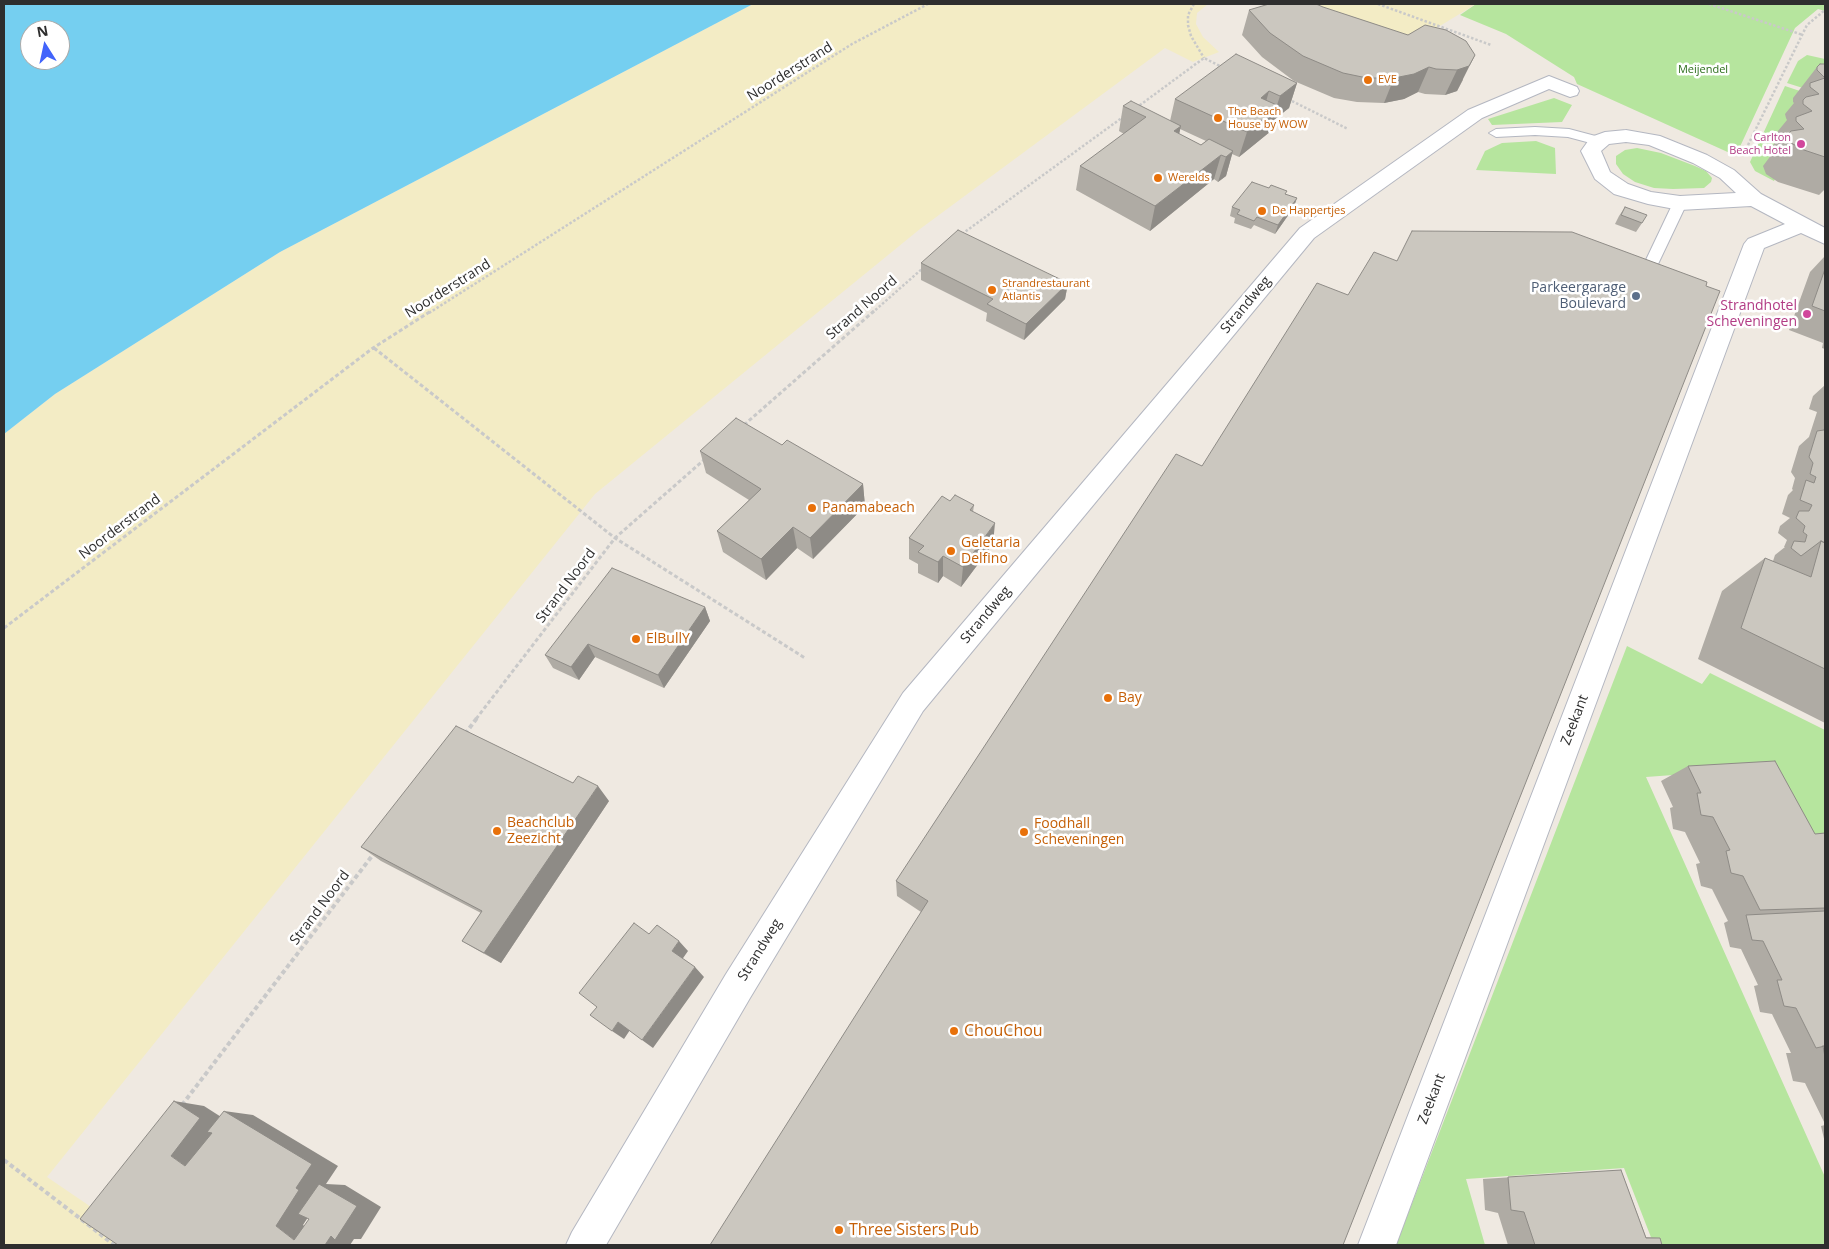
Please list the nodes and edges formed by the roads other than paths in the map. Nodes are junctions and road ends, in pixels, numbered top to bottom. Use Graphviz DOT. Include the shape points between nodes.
graph roads {
  1 [pos="1570,91"];
  2 [pos="1496,133"];
  3 [pos="1598,141"];
  4 [pos="1754,199"];
  5 [pos="1680,203"];
  6 [pos="1814,231"];
  7 [pos="1636,296"];
  8 [pos="585,1245"];
  9 [pos="1377,1245"];
  1 -- 8 [label="street, Strandweg" via="1549,82 1476,114 1307,232 913,702 738,986"];
  2 -- 3 [label="lane" via="1569,133"];
  3 -- 4 [label="street" via="1626,136 1653,140 1726,174"];
  3 -- 5 [label="street" via="1591,151 1602,175 1621,189 1648,198"];
  4 -- 5 [label="street"];
  4 -- 6 [label="street"];
  5 -- 7 [label="lane"];
  6 -- 9 [label="street, Zeekant" via="1755,244"];
}
